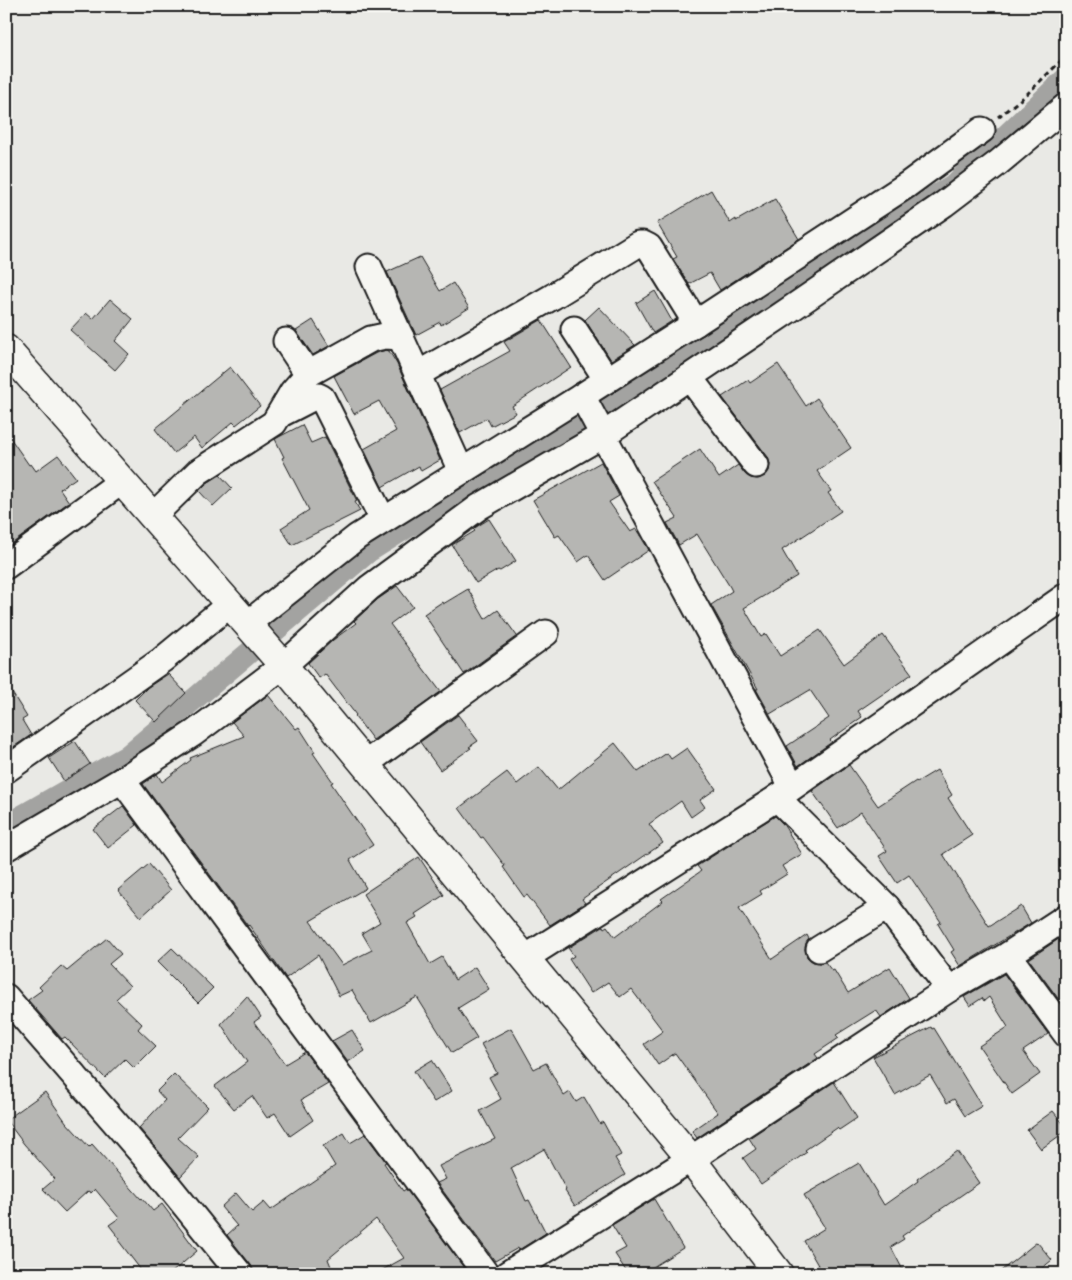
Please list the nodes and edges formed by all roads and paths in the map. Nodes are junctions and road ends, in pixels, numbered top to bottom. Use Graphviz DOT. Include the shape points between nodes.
graph roads {
  1 [pos="1066,56"];
  2 [pos="1066,106"];
  3 [pos="982,130"];
  4 [pos="369,267"];
  5 [pos="696,323"];
  6 [pos="574,329"];
  7 [pos="401,337"];
  8 [pos="286,341"];
  9 [pos="6,349"];
  10 [pos="308,374"];
  11 [pos="418,374"];
  12 [pos="689,377"];
  13 [pos="607,380"];
  14 [pos="582,396"];
  15 [pos="279,415"];
  16 [pos="604,435"];
  17 [pos="756,465"];
  18 [pos="462,471"];
  19 [pos="122,481"];
  20 [pos="153,516"];
  21 [pos="382,520"];
  22 [pos="6,566"];
  23 [pos="1066,596"];
  24 [pos="243,619"];
  25 [pos="546,633"];
  26 [pos="280,662"];
  27 [pos="365,764"];
  28 [pos="6,770"];
  29 [pos="122,780"];
  30 [pos="785,792"];
  31 [pos="6,848"];
  32 [pos="887,907"];
  33 [pos="1066,917"];
  34 [pos="819,949"];
  35 [pos="1008,955"];
  36 [pos="525,958"];
  37 [pos="949,989"];
  38 [pos="6,997"];
  39 [pos="1066,1034"];
  40 [pos="691,1159"];
  41 [pos="240,1274"];
  42 [pos="486,1274"];
  43 [pos="507,1274"];
  44 [pos="779,1274"];
  1 -- 3 [label="path" via="1025,96"];
  2 -- 12 [label="street" via="944,204"];
  3 -- 5 [label="street" via="908,185"];
  4 -- 7 [label="street"];
  5 -- 11 [label="street" via="649,247 638,244"];
  5 -- 13 [label="street"];
  6 -- 13 [label="street"];
  7 -- 10 [label="street" via="372,338"];
  7 -- 11 [label="street"];
  8 -- 10 [label="street"];
  9 -- 19 [label="street"];
  10 -- 15 [label="street"];
  11 -- 18 [label="street"];
  12 -- 16 [label="street"];
  12 -- 17 [label="street"];
  13 -- 14 [label="street"];
  14 -- 16 [label="street"];
  14 -- 18 [label="street"];
  15 -- 20 [label="street" via="260,433 198,472"];
  15 -- 21 [label="street" via="314,397 322,398"];
  16 -- 26 [label="street" via="479,507 369,588"];
  16 -- 30 [label="street"];
  18 -- 21 [label="street"];
  19 -- 20 [label="street"];
  19 -- 22 [label="street"];
  20 -- 24 [label="street"];
  21 -- 24 [label="street"];
  23 -- 30 [label="street"];
  24 -- 26 [label="street"];
  24 -- 28 [label="street" via="162,660"];
  25 -- 27 [label="street"];
  26 -- 27 [label="street"];
  26 -- 29 [label="street" via="194,733"];
  27 -- 36 [label="street"];
  29 -- 31 [label="street"];
  29 -- 42 [label="street"];
  30 -- 32 [label="street"];
  30 -- 36 [label="street"];
  32 -- 34 [label="street"];
  32 -- 37 [label="street"];
  33 -- 35 [label="street"];
  35 -- 37 [label="street"];
  35 -- 39 [label="street"];
  36 -- 40 [label="street"];
  37 -- 40 [label="street"];
  38 -- 41 [label="street" via="152,1165"];
  40 -- 43 [label="street"];
  40 -- 44 [label="street"];
}
